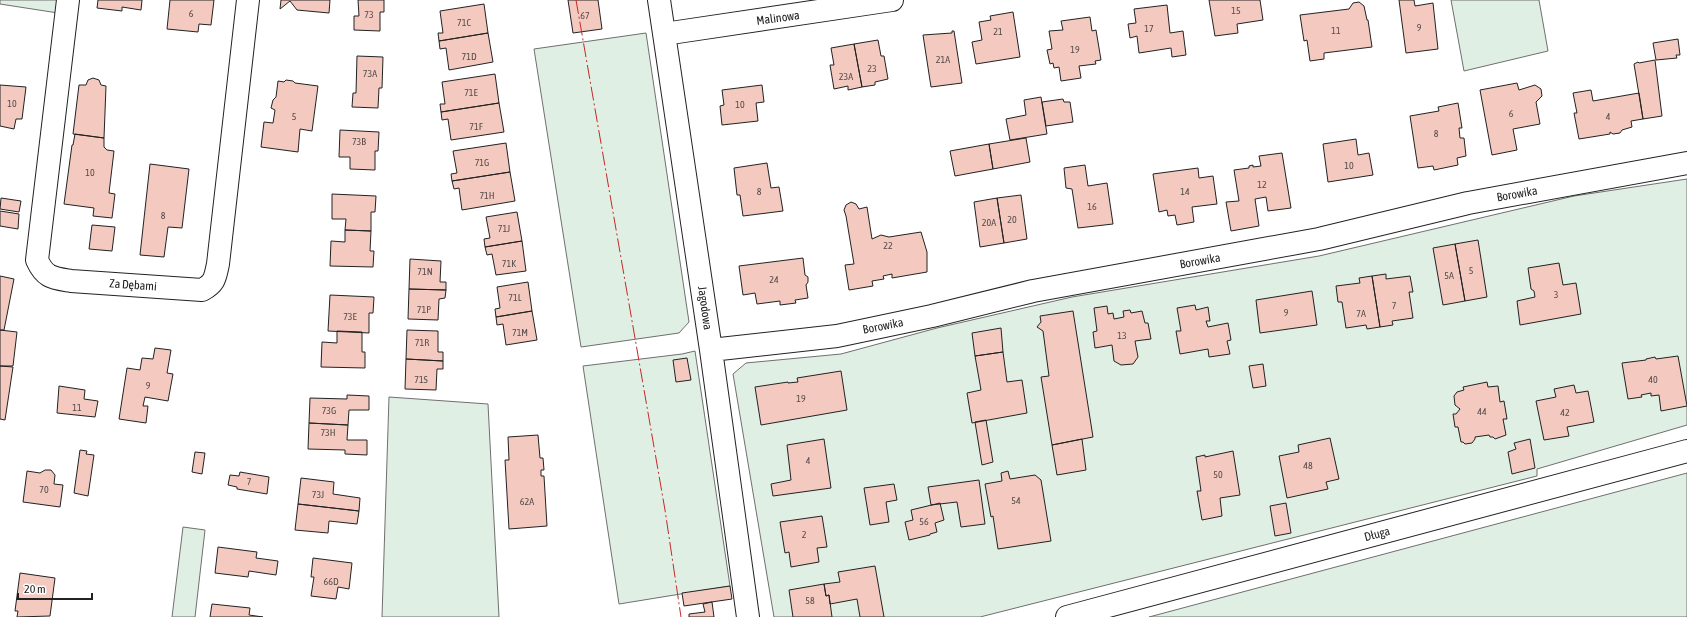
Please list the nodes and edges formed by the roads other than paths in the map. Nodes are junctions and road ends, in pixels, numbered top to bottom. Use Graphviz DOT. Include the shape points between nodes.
graph roads {
  1 [pos="68,0"];
  2 [pos="248,0"];
  3 [pos="659,0"];
  4 [pos="892,0"];
  5 [pos="664,34"];
  6 [pos="1687,163"];
  7 [pos="712,350"];
  8 [pos="1687,451"];
  9 [pos="748,617"];
  10 [pos="1067,617"];
  1 -- 2 [label="street, Za Dębami" via="37,260 41,270 51,277 71,281 202,290 210,286 214,280 218,264"];
  3 -- 5 [label="street, Jagodowa"];
  4 -- 5 [label="street, Malinowa"];
  5 -- 7 [label="street, Jagodowa"];
  6 -- 7 [label="street, Borowika" via="1468,203 1319,239 1033,290 932,316 837,336"];
  7 -- 9 [label="street, Jagodowa"];
  8 -- 10 [label="street, Długa"];
}
